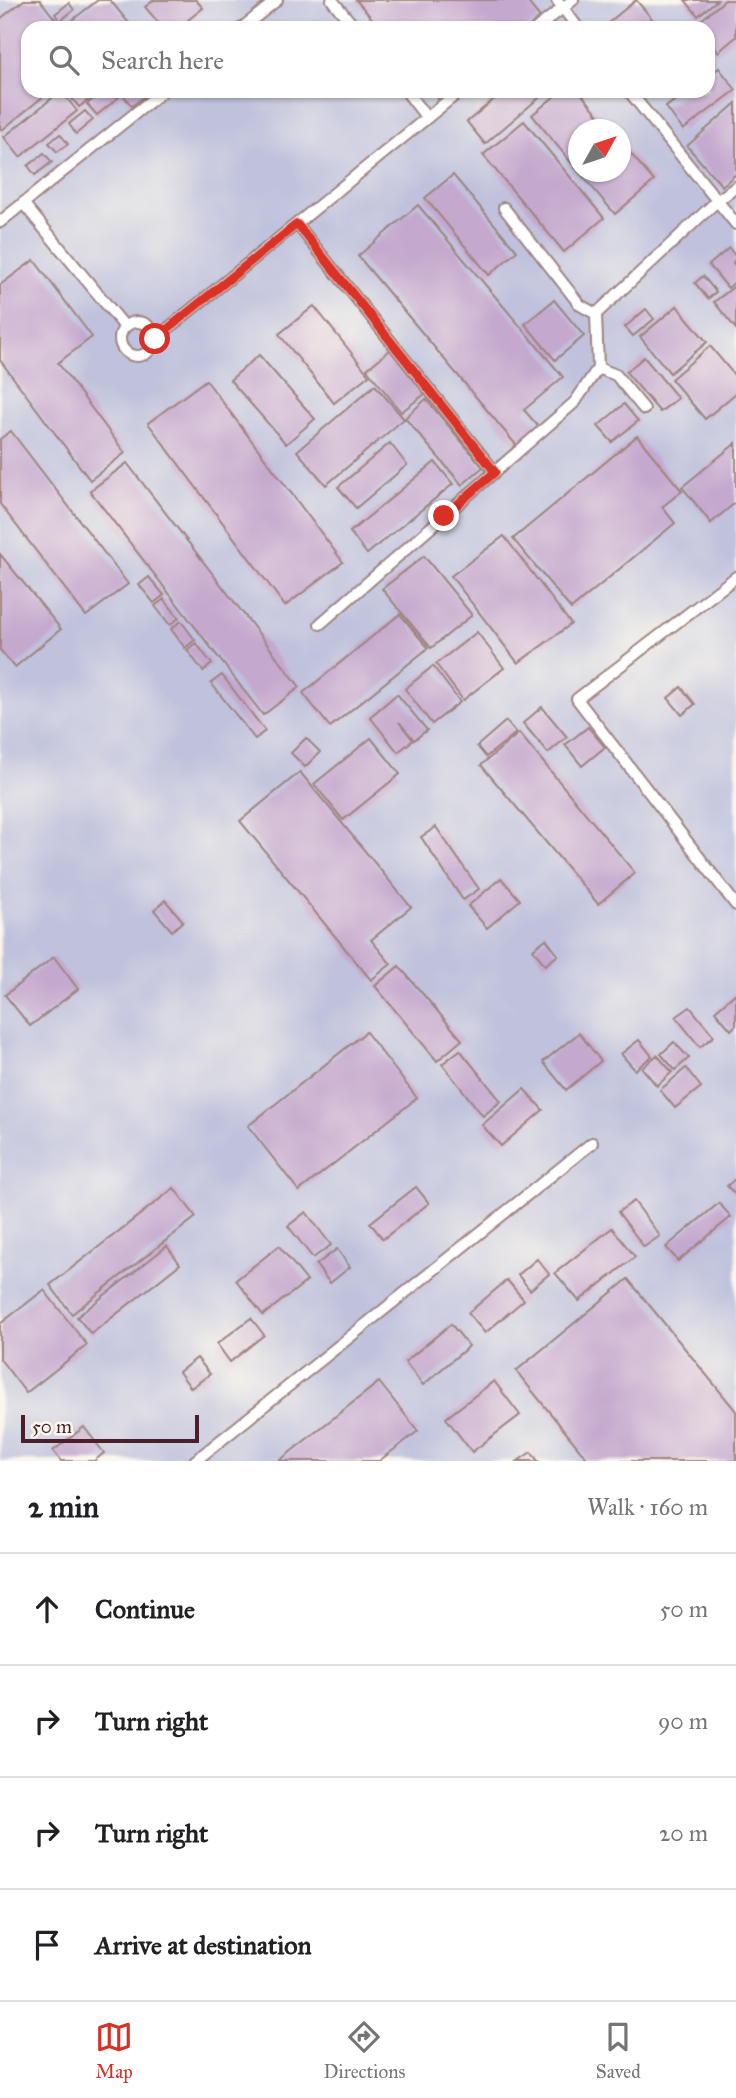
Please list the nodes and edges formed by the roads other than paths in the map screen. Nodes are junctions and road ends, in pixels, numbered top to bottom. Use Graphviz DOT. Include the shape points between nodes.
graph roads {
  1 [pos="277,0"];
  2 [pos="332,0"];
  3 [pos="573,0"];
  4 [pos="559,4"];
  5 [pos="251,21"];
  6 [pos="349,21"];
  7 [pos="543,21"];
  8 [pos="572,21"];
  9 [pos="154,98"];
  10 [pos="412,98"];
  11 [pos="452,98"];
  12 [pos="635,98"];
  13 [pos="428,118"];
  14 [pos="736,187"];
  15 [pos="717,201"];
  16 [pos="23,203"];
  17 [pos="503,208"];
  18 [pos="0,222"];
  19 [pos="297,224"];
  20 [pos="736,224"];
  21 [pos="596,314"];
  22 [pos="125,327"];
  23 [pos="155,339"];
  24 [pos="598,368"];
  25 [pos="644,409"];
  26 [pos="495,472"];
  27 [pos="736,577"];
  28 [pos="320,624"];
  29 [pos="736,905"];
  30 [pos="593,1143"];
  31 [pos="195,1461"];
  1 -- 5 [label="lane"];
  2 -- 6 [label="lane"];
  3 -- 4 [label="lane"];
  4 -- 7 [label="lane"];
  4 -- 8 [label="lane"];
  9 -- 16 [label="lane"];
  10 -- 13 [label="lane"];
  11 -- 13 [label="lane"];
  12 -- 15 [label="lane"];
  13 -- 19 [label="lane"];
  14 -- 15 [label="lane"];
  15 -- 20 [label="lane"];
  15 -- 21 [label="lane"];
  16 -- 18 [label="lane"];
  16 -- 22 [label="lane"];
  17 -- 21 [label="lane" via="580,305"];
  19 -- 23 [label="lane"];
  19 -- 26 [label="lane"];
  21 -- 24 [label="lane"];
  22 -- 23 [label="lane" via="137,322 149,327"];
  22 -- 23 [label="lane" via="120,339 125,352 138,357 150,352"];
  24 -- 25 [label="lane" via="615,375"];
  24 -- 26 [label="lane" via="575,402"];
  26 -- 28 [label="lane"];
  27 -- 29 [label="lane" via="577,699"];
  30 -- 31 [label="lane"];
}
